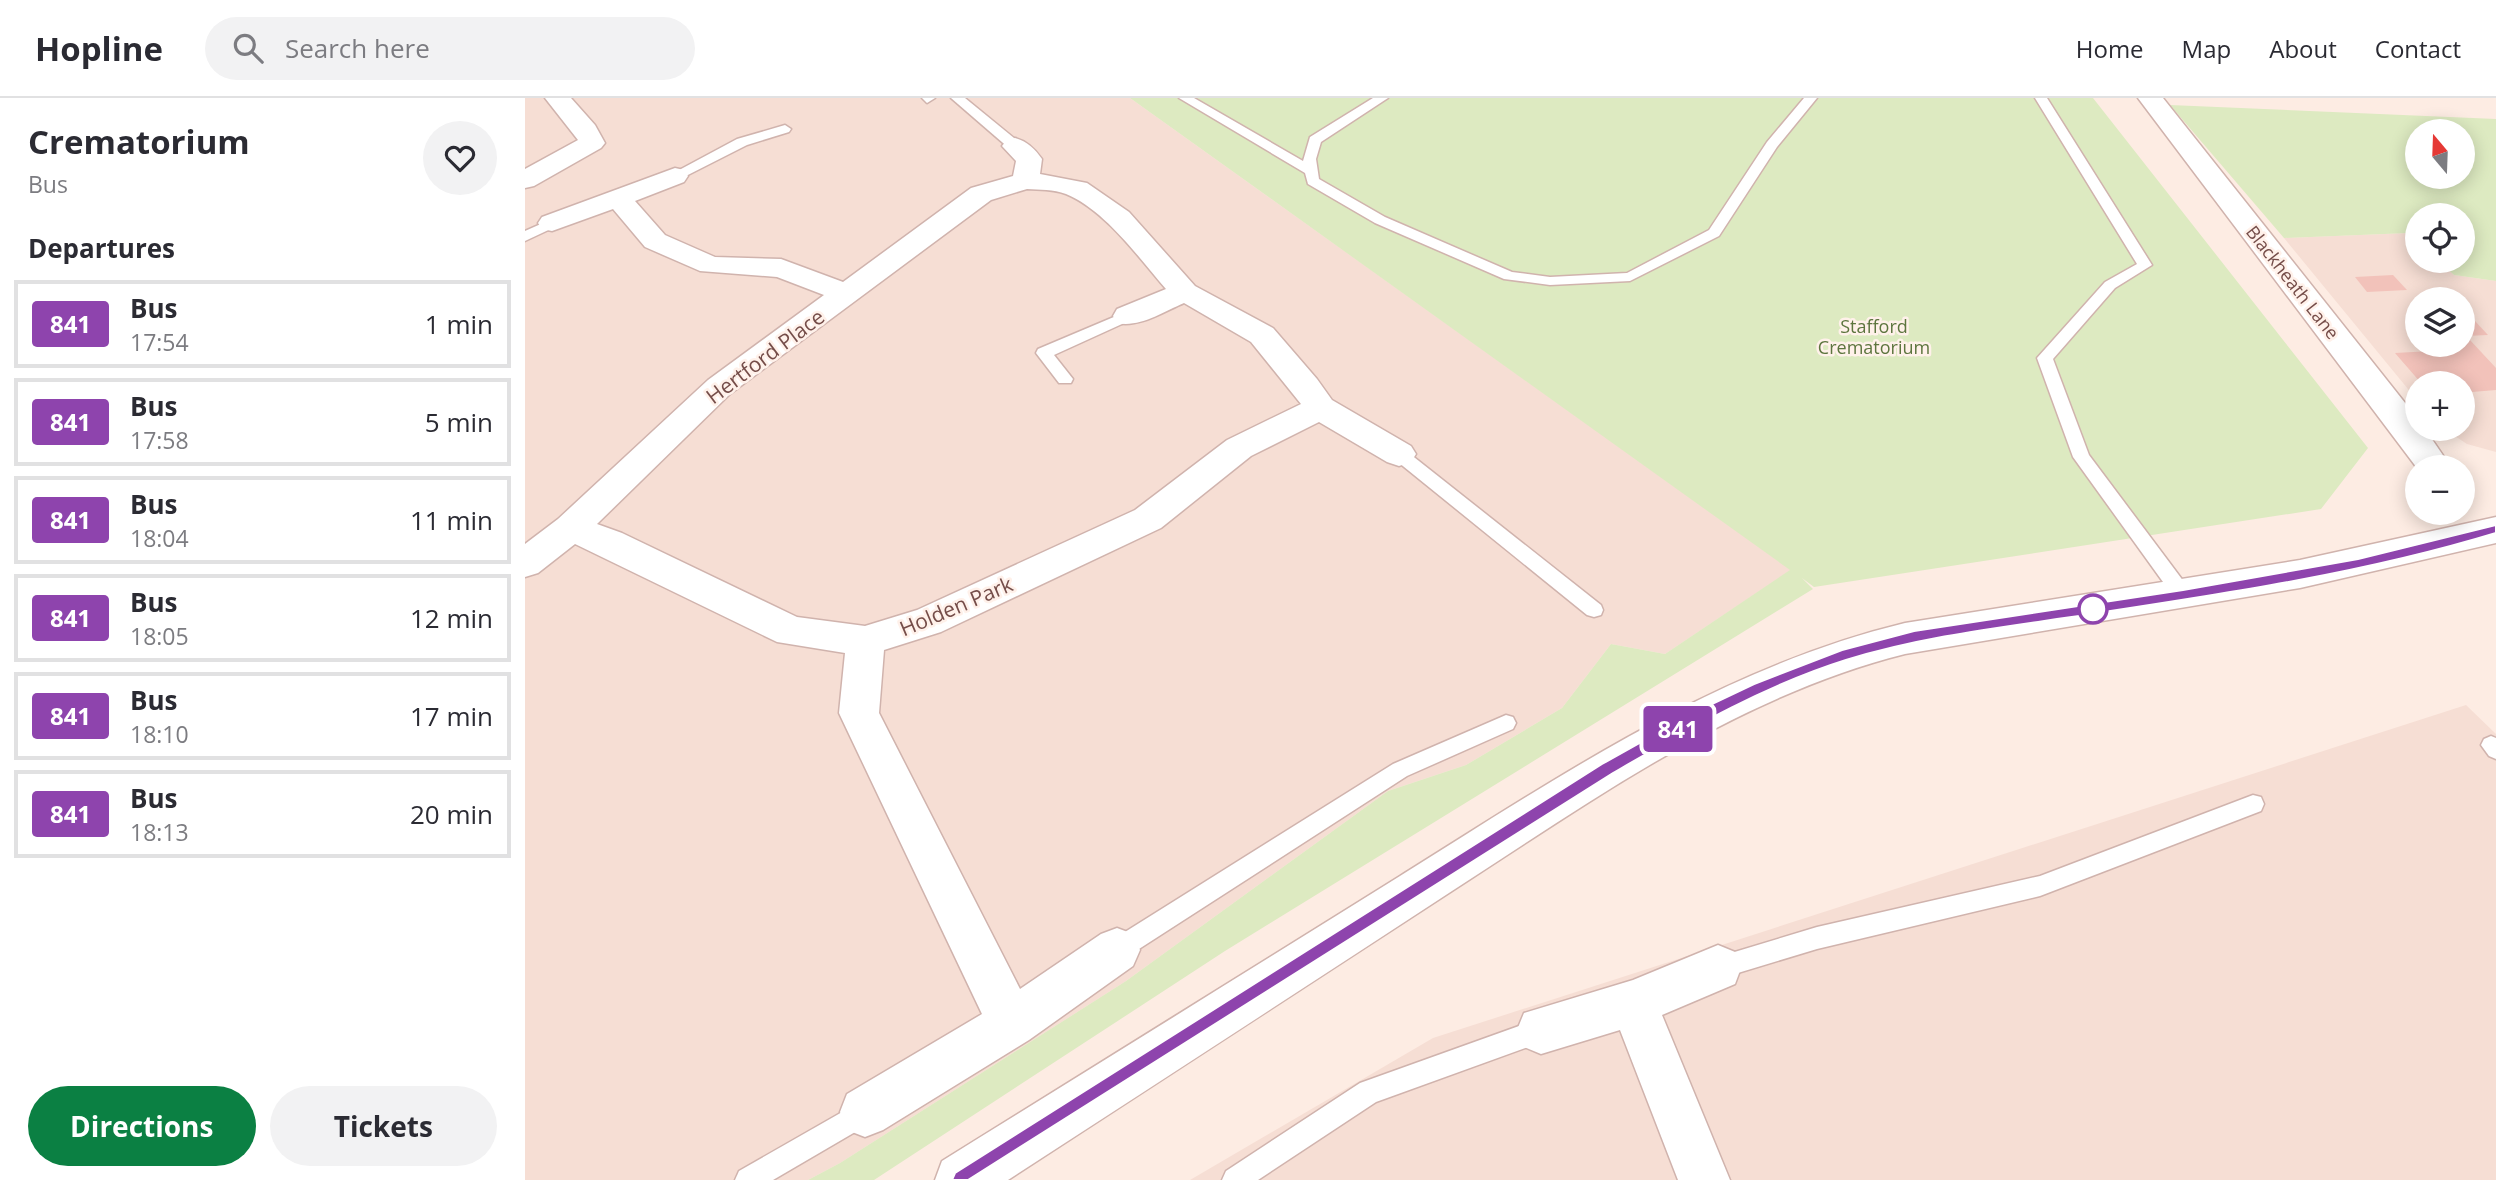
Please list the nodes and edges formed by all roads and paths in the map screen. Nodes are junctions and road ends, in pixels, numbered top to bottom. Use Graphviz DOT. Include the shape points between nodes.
graph roads {
  1 [pos="557,98"];
  2 [pos="957,98"];
  3 [pos="1185,98"];
  4 [pos="1382,98"];
  5 [pos="1811,98"];
  6 [pos="2041,98"];
  7 [pos="2150,98"];
  8 [pos="785,129"];
  9 [pos="1015,146"];
  10 [pos="1312,172"];
  11 [pos="675,176"];
  12 [pos="525,180"];
  13 [pos="1026,181"];
  14 [pos="618,198"];
  15 [pos="552,223"];
  16 [pos="525,237"];
  17 [pos="1185,292"];
  18 [pos="848,294"];
  19 [pos="1128,316"];
  20 [pos="1065,379"];
  21 [pos="1320,408"];
  22 [pos="1399,454"];
  23 [pos="2426,455"];
  24 [pos="571,528"];
  25 [pos="2484,532"];
  26 [pos="525,563"];
  27 [pos="2183,595"];
  28 [pos="1594,610"];
  29 [pos="865,641"];
  30 [pos="1506,723"];
  31 [pos="2253,804"];
  32 [pos="1117,950"];
  33 [pos="1718,968"];
  34 [pos="1633,1003"];
  35 [pos="1012,1023"];
  36 [pos="1541,1030"];
  37 [pos="865,1112"];
  38 [pos="748,1180"];
  39 [pos="961,1180"];
  40 [pos="1235,1180"];
  41 [pos="1705,1180"];
  1 -- 12 [label="street" via="592,143"];
  2 -- 9 [label="lane"];
  3 -- 10 [label="lane"];
  4 -- 10 [label="lane" via="1315,140 1309,159"];
  5 -- 10 [label="lane" via="1772,145 1714,233 1630,276 1550,281 1509,276 1380,220 1313,181"];
  6 -- 27 [label="lane" via="2145,265 2110,285 2045,358 2081,457"];
  7 -- 23 [label="street, Blackheath Lane"];
  8 -- 11 [label="lane" via="742,142"];
  9 -- 13 [label="street" via="1029,159"];
  11 -- 14 [label="street"];
  13 -- 17 [label="street" via="1077,189 1109,211"];
  13 -- 18 [label="street, Hertford Place" via="981,194"];
  14 -- 15 [label="street"];
  14 -- 18 [label="street" via="655,241 710,265 781,268"];
  15 -- 16 [label="lane"];
  17 -- 19 [label="street"];
  17 -- 21 [label="street" via="1262,335"];
  18 -- 24 [label="street, Hertford Place" via="719,387"];
  19 -- 20 [label="lane" via="1044,353"];
  21 -- 22 [label="street"];
  21 -- 29 [label="street, Holden Park" via="1239,448 1148,519 928,622"];
  22 -- 28 [label="lane"];
  24 -- 26 [label="street, Hertford Place"];
  24 -- 29 [label="street, Holden Park" via="791,631"];
  25 -- 27 [label="street" via="2358,564"];
  27 -- 39 [label="street" via="1914,636 1842,656 1700,716 1608,768"];
  29 -- 35 [label="street" via="859,713"];
  30 -- 32 [label="lane" via="1400,770"];
  31 -- 33 [label="lane" via="2040,886 1817,938"];
  32 -- 35 [label="street"];
  33 -- 34 [label="street"];
  34 -- 36 [label="street"];
  34 -- 41 [label="street"];
  35 -- 37 [label="street"];
  36 -- 40 [label="lane" via="1369,1093"];
  37 -- 38 [label="lane"];
}
